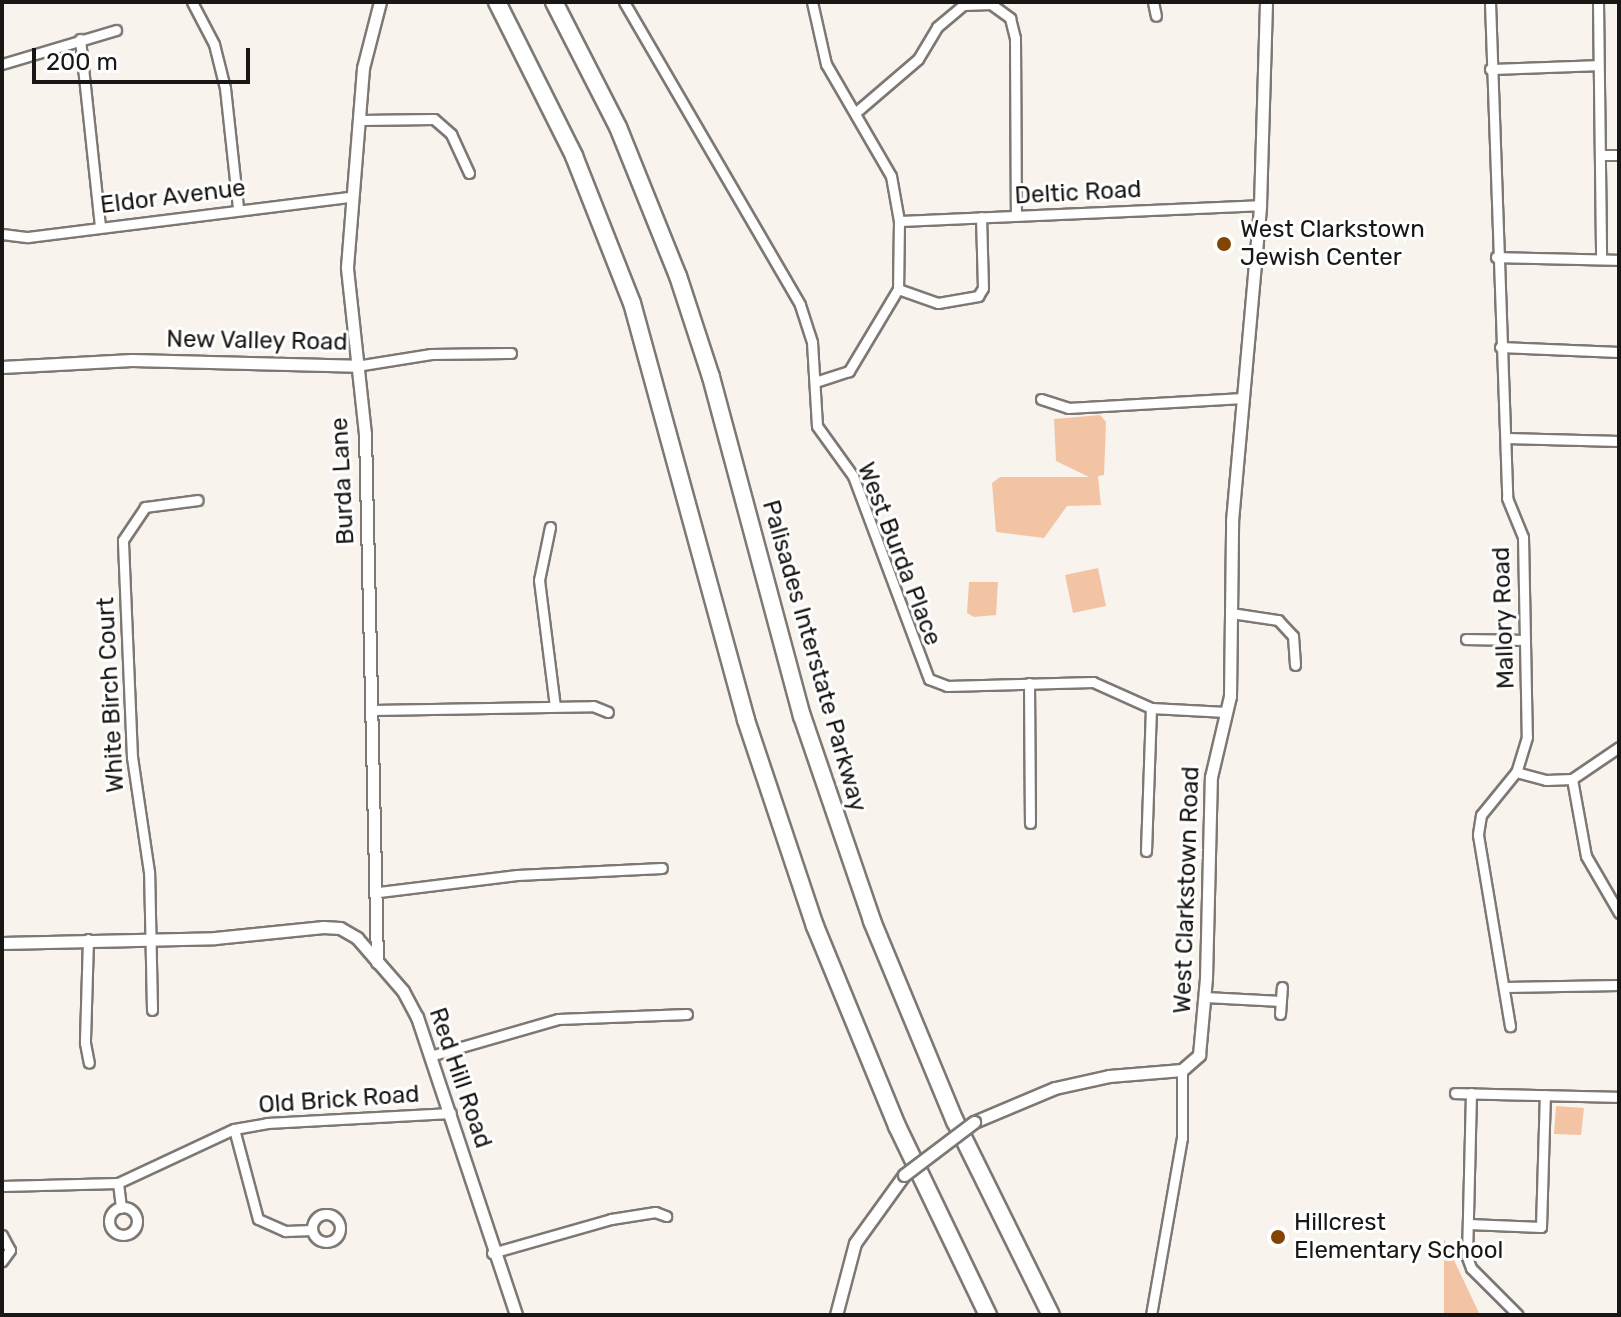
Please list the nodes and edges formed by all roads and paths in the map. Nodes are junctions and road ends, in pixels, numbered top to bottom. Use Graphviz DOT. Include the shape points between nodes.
graph roads {
  1 [pos="192,2"];
  2 [pos="380,2"];
  3 [pos="497,2"];
  4 [pos="554,2"];
  5 [pos="624,2"];
  6 [pos="812,2"];
  7 [pos="1153,2"];
  8 [pos="1266,2"];
  9 [pos="1490,2"];
  10 [pos="1598,2"];
  11 [pos="1156,16"];
  12 [pos="116,30"];
  13 [pos="80,39"];
  14 [pos="2,64"];
  15 [pos="1597,65"];
  16 [pos="1490,69"];
  17 [pos="855,113"];
  18 [pos="361,120"];
  19 [pos="1600,155"];
  20 [pos="1619,155"];
  21 [pos="469,173"];
  22 [pos="349,197"];
  23 [pos="1260,205"];
  24 [pos="238,208"];
  25 [pos="1016,216"];
  26 [pos="981,217"];
  27 [pos="899,221"];
  28 [pos="100,227"];
  29 [pos="2,234"];
  30 [pos="1496,257"];
  31 [pos="1601,259"];
  32 [pos="1619,260"];
  33 [pos="898,289"];
  34 [pos="1500,347"];
  35 [pos="1619,352"];
  36 [pos="511,353"];
  37 [pos="356,366"];
  38 [pos="2,367"];
  39 [pos="815,382"];
  40 [pos="1239,398"];
  41 [pos="1041,399"];
  42 [pos="1506,438"];
  43 [pos="1619,441"];
  44 [pos="198,500"];
  45 [pos="550,527"];
  46 [pos="1231,613"];
  47 [pos="1466,639"];
  48 [pos="1525,640"];
  49 [pos="1295,665"];
  50 [pos="1029,683"];
  51 [pos="555,706"];
  52 [pos="1151,708"];
  53 [pos="373,710"];
  54 [pos="608,712"];
  55 [pos="1226,712"];
  56 [pos="1619,747"];
  57 [pos="1516,772"];
  58 [pos="1572,779"];
  59 [pos="1030,823"];
  60 [pos="1146,851"];
  61 [pos="662,868"];
  62 [pos="379,892"];
  63 [pos="1619,913"];
  64 [pos="88,939"];
  65 [pos="146,940"];
  66 [pos="2,943"];
  67 [pos="377,962"];
  68 [pos="1619,985"];
  69 [pos="1282,987"];
  70 [pos="1505,987"];
  71 [pos="1205,997"];
  72 [pos="1281,1001"];
  73 [pos="152,1010"];
  74 [pos="687,1014"];
  75 [pos="1280,1014"];
  76 [pos="1510,1026"];
  77 [pos="430,1056"];
  78 [pos="89,1063"];
  79 [pos="1182,1070"];
  80 [pos="1455,1093"];
  81 [pos="1471,1093"];
  82 [pos="1545,1095"];
  83 [pos="1619,1097"];
  84 [pos="451,1113"];
  85 [pos="234,1129"];
  86 [pos="118,1183"];
  87 [pos="2,1186"];
  88 [pos="121,1208"];
  89 [pos="666,1216"];
  90 [pos="1468,1224"];
  91 [pos="312,1230"];
  92 [pos="2,1235"];
  93 [pos="492,1253"];
  94 [pos="2,1261"];
  95 [pos="516,1315"];
  96 [pos="836,1315"];
  97 [pos="988,1315"];
  98 [pos="1051,1315"];
  99 [pos="1151,1315"];
  100 [pos="1518,1315"];
  1 -- 24 [label="street" via="214,44 225,88"];
  2 -- 18 [label="street, Burda Lane" via="363,68"];
  3 -- 97 [label="highway" via="579,168 632,303 739,695 815,926 902,1138"];
  4 -- 98 [label="highway, Palisades Interstate Parkway" via="623,139 683,288 802,716 882,947 955,1121"];
  5 -- 39 [label="street, West Burda Place" via="800,305 812,342"];
  6 -- 17 [label="street" via="826,64"];
  7 -- 11 [label="street"];
  8 -- 23 [label="street, West Clarkstown Road"];
  9 -- 16 [label="street, Mallory Road"];
  10 -- 15 [label="street"];
  12 -- 13 [label="street"];
  13 -- 14 [label="street"];
  13 -- 28 [label="street"];
  15 -- 16 [label="street"];
  15 -- 19 [label="street"];
  16 -- 30 [label="street, Mallory Road"];
  17 -- 25 [label="street" via="918,59 937,27 963,5 991,4 1010,18 1015,38"];
  17 -- 27 [label="street" via="891,176"];
  18 -- 21 [label="street" via="434,119 451,134"];
  18 -- 22 [label="street, Burda Lane"];
  19 -- 20 [label="street"];
  19 -- 31 [label="street"];
  22 -- 24 [label="street, Eldor Avenue"];
  22 -- 37 [label="street, Burda Lane" via="347,267"];
  23 -- 25 [label="street, Deltic Road"];
  23 -- 40 [label="street, West Clarkstown Road"];
  24 -- 28 [label="street, Eldor Avenue"];
  25 -- 26 [label="street, Deltic Road"];
  26 -- 27 [label="street, Deltic Road"];
  26 -- 33 [label="street" via="983,288 978,296 938,303"];
  27 -- 33 [label="street"];
  28 -- 29 [label="street, Eldor Avenue" via="28,237"];
  30 -- 31 [label="street"];
  30 -- 34 [label="street, Mallory Road"];
  31 -- 32 [label="street"];
  33 -- 39 [label="street" via="849,371"];
  34 -- 35 [label="street"];
  34 -- 42 [label="street, Mallory Road"];
  36 -- 37 [label="street, New Valley Road" via="431,354"];
  37 -- 38 [label="street, New Valley Road" via="132,360"];
  37 -- 53 [label="street, Burda Lane" via="365,434"];
  39 -- 50 [label="street, West Burda Place" via="817,426 853,476 929,679 947,686"];
  40 -- 41 [label="street" via="1068,408"];
  40 -- 46 [label="street, West Clarkstown Road"];
  42 -- 43 [label="street"];
  42 -- 48 [label="street, Mallory Road" via="1507,498 1523,537"];
  44 -- 65 [label="street, White Birch Court" via="145,507 123,540 132,757 149,872"];
  45 -- 51 [label="street" via="539,580"];
  46 -- 49 [label="street" via="1278,620 1293,636"];
  46 -- 55 [label="street, West Clarkstown Road"];
  47 -- 48 [label="street"];
  48 -- 57 [label="street, Mallory Road" via="1527,737"];
  50 -- 52 [label="street, West Burda Place" via="1093,682"];
  50 -- 59 [label="street"];
  51 -- 53 [label="street"];
  51 -- 54 [label="street" via="593,706"];
  52 -- 55 [label="street, West Burda Place"];
  52 -- 60 [label="street"];
  53 -- 62 [label="street, Burda Lane"];
  55 -- 71 [label="street, West Clarkstown Road" via="1211,777"];
  56 -- 58 [label="street"];
  57 -- 58 [label="street" via="1546,780"];
  57 -- 70 [label="street, Mallory Road" via="1481,815 1478,835"];
  58 -- 63 [label="street" via="1586,856"];
  61 -- 62 [label="street" via="517,875"];
  62 -- 67 [label="street, Burda Lane"];
  64 -- 65 [label="street, Red Hill Road"];
  64 -- 66 [label="street, Red Hill Road"];
  64 -- 78 [label="street"];
  65 -- 67 [label="street, Red Hill Road" via="340,928"];
  65 -- 73 [label="street, White Birch Court"];
  67 -- 77 [label="street, Red Hill Road" via="403,991"];
  68 -- 70 [label="street"];
  69 -- 72 [label="street"];
  70 -- 76 [label="street, Mallory Road"];
  71 -- 72 [label="street"];
  71 -- 79 [label="street, West Clarkstown Road" via="1199,1055"];
  72 -- 75 [label="street"];
  74 -- 77 [label="street" via="558,1019"];
  77 -- 84 [label="street, Red Hill Road"];
  79 -- 96 [label="street, bridge" via="1073,1083 974,1122 904,1175 855,1243"];
  79 -- 99 [label="street" via="1182,1138"];
  80 -- 81 [label="street"];
  81 -- 82 [label="street"];
  81 -- 90 [label="street"];
  82 -- 83 [label="street"];
  82 -- 90 [label="street" via="1541,1227"];
  84 -- 85 [label="street, Old Brick Road"];
  84 -- 93 [label="street, Red Hill Road"];
  85 -- 86 [label="street, Old Brick Road"];
  85 -- 91 [label="street" via="258,1219 285,1231"];
  86 -- 87 [label="street, Old Brick Road"];
  86 -- 88 [label="street"];
  89 -- 93 [label="street" via="655,1212 611,1219"];
  90 -- 100 [label="street" via="1471,1268"];
  92 -- 94 [label="street" via="10,1245"];
  93 -- 95 [label="street, Red Hill Road"];
}
